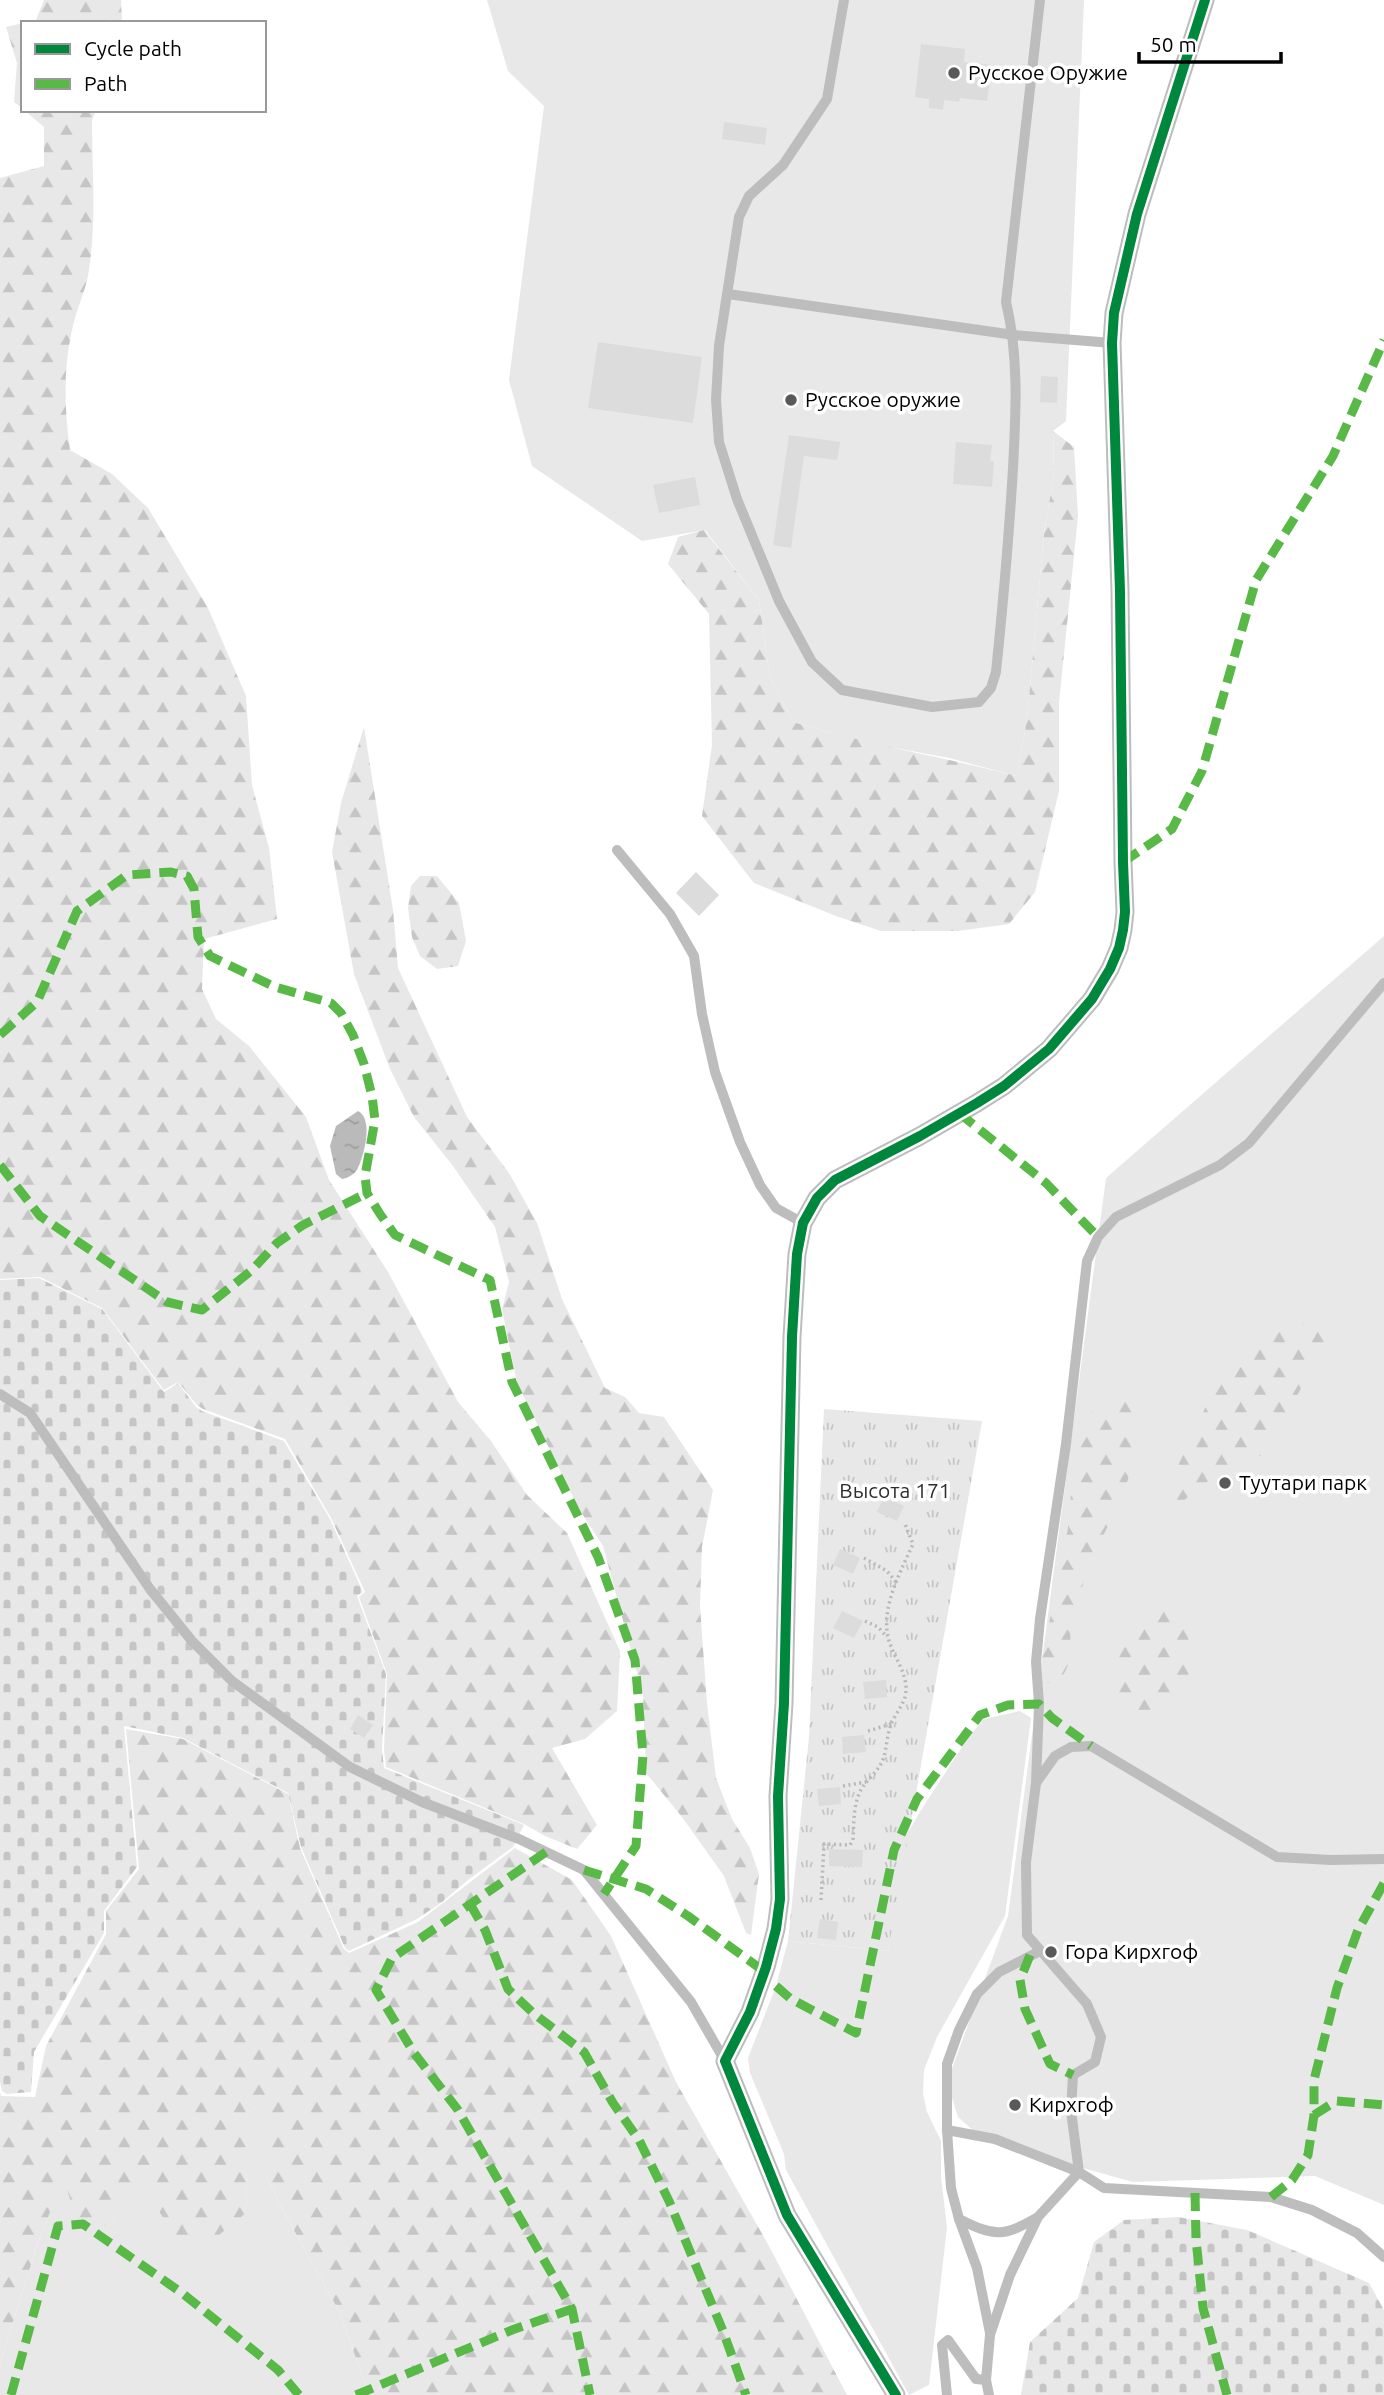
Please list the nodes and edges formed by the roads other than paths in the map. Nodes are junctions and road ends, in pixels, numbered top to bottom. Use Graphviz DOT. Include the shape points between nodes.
graph roads {
  1 [pos="844,0"];
  2 [pos="1040,0"];
  3 [pos="1205,0"];
  4 [pos="727,294"];
  5 [pos="1014,335"];
  6 [pos="1112,343"];
  7 [pos="617,850"];
  8 [pos="1384,983"];
  9 [pos="803,1223"];
  10 [pos="0,1394"];
  11 [pos="1036,1783"];
  12 [pos="1384,1859"];
  13 [pos="1040,1951"];
  14 [pos="725,2061"];
  15 [pos="947,2130"];
  16 [pos="1079,2172"];
  17 [pos="1038,2217"];
  18 [pos="959,2220"];
  19 [pos="1384,2257"];
  20 [pos="990,2335"];
  21 [pos="986,2380"];
  22 [pos="896,2395"];
  23 [pos="947,2395"];
  24 [pos="989,2395"];
  1 -- 4 [label="lane" via="827,99 783,165 749,196 739,217"];
  2 -- 5 [label="lane" via="1006,302"];
  3 -- 6 [label="street" via="1137,214 1114,313"];
  4 -- 5 [label="lane"];
  4 -- 5 [label="lane" via="716,400 719,442 779,601 812,662 842,690 932,707 979,702 991,688 996,672 1016,410"];
  5 -- 6 [label="lane"];
  6 -- 9 [label="street" via="1125,912 1119,948 1091,999 1041,1056 977,1103 835,1180 817,1198"];
  7 -- 9 [label="lane" via="670,914 694,956 715,1072 740,1142 776,1208"];
  8 -- 11 [label="lane" via="1249,1143 1220,1165 1116,1217 1098,1237 1087,1261 1040,1619"];
  9 -- 14 [label="street" via="792,1337 778,1796 780,1899 765,1972"];
  10 -- 14 [label="lane" via="30,1413 150,1589 191,1642 232,1681 350,1766 422,1802 584,1870 691,2002"];
  11 -- 12 [label="lane" via="1055,1756 1071,1747 1091,1746 1277,1857"];
  11 -- 13 [label="lane" via="1026,1862 1027,1935"];
  13 -- 15 [label="lane" via="999,1972 977,1994 947,2064"];
  13 -- 16 [label="lane" via="1087,2004 1101,2037 1095,2062 1073,2075 1071,2111"];
  14 -- 22 [label="street" via="787,2215"];
  15 -- 16 [label="lane" via="995,2139"];
  15 -- 18 [label="lane" via="951,2188"];
  16 -- 17 [label="lane"];
  16 -- 19 [label="lane" via="1104,2188 1271,2197 1312,2210 1357,2233"];
  17 -- 18 [label="lane" via="1015,2231 988,2234"];
  17 -- 20 [label="lane" via="1010,2276"];
  18 -- 20 [label="lane" via="977,2268"];
  20 -- 21 [label="lane"];
  21 -- 23 [label="lane" via="976,2379 948,2340 942,2345"];
  21 -- 24 [label="lane"];
}
